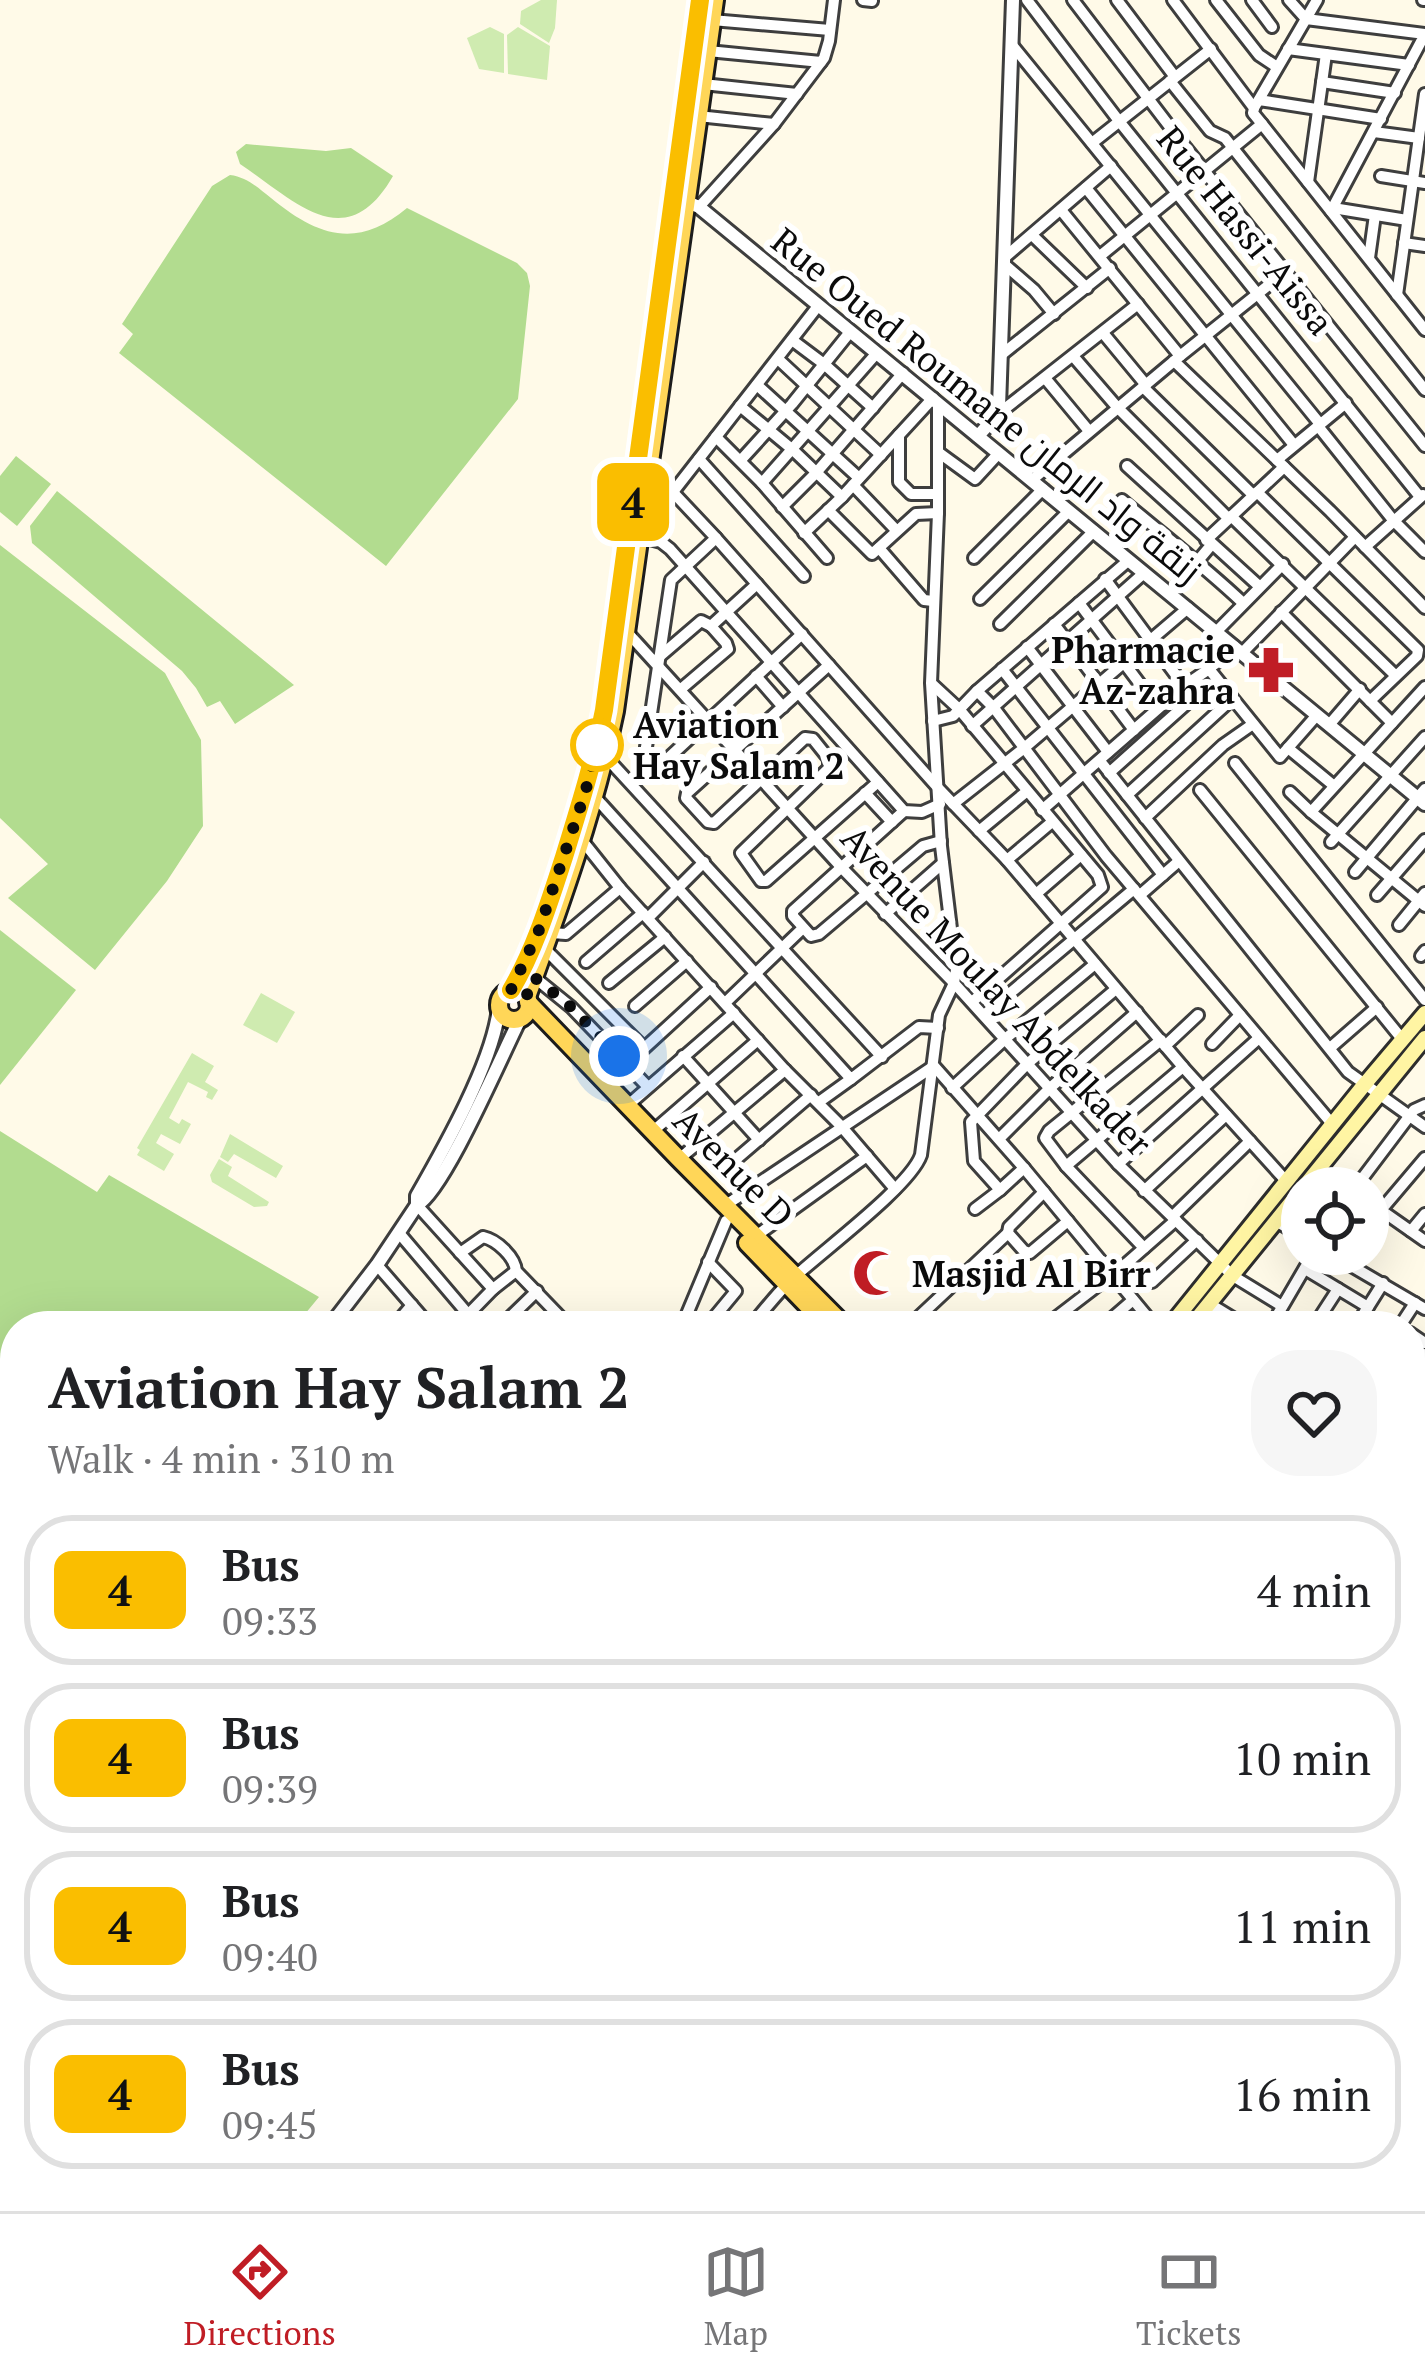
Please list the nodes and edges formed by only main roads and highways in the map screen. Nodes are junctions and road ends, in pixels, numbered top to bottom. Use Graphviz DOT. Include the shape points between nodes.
graph roads {
  1 [pos="700,0"];
  2 [pos="715,0"];
  3 [pos="686,202"];
  4 [pos="635,535"];
  5 [pos="522,1004"];
  6 [pos="499,1008"];
  7 [pos="1425,1013"];
  8 [pos="1425,1038"];
  9 [pos="1320,1167"];
  10 [pos="726,1213"];
  11 [pos="1281,1215"];
  12 [pos="791,1280"];
  13 [pos="815,1311"];
  14 [pos="827,1311"];
  15 [pos="1182,1311"];
  16 [pos="1204,1311"];
  1 -- 3 [label="main road"];
  2 -- 3 [label="main road"];
  3 -- 4 [label="main road"];
  4 -- 5 [label="main road" via="596,752"];
  4 -- 5 [label="main road" via="605,756"];
  5 -- 6 [label="main road" via="502,995"];
  5 -- 10 [label="main road, Avenue D"];
  5 -- 10 [label="main road, Avenue D"];
  7 -- 15 [label="main road"];
  8 -- 9 [label="main road"];
  10 -- 12 [label="main road, Avenue D"];
  10 -- 12 [label="main road, Avenue D"];
  11 -- 16 [label="main road"];
  12 -- 13 [label="main road, Avenue D"];
  12 -- 14 [label="main road, Avenue D"];
}
